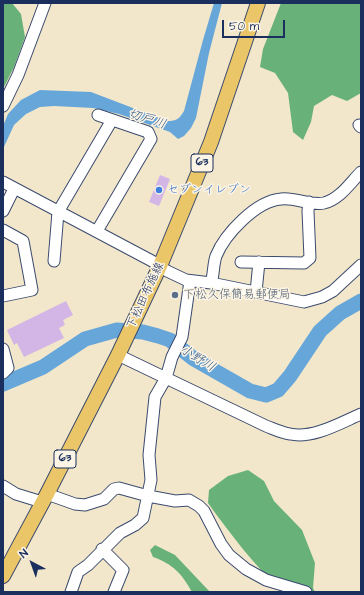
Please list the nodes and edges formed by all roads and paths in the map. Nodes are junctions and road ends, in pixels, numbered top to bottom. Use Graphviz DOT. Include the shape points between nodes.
graph roads {
  1 [pos="45,3"];
  2 [pos="258,3"];
  3 [pos="3,106"];
  4 [pos="98,115"];
  5 [pos="112,120"];
  6 [pos="361,172"];
  7 [pos="3,182"];
  8 [pos="14,189"];
  9 [pos="309,202"];
  10 [pos="3,211"];
  11 [pos="58,212"];
  12 [pos="3,230"];
  13 [pos="97,232"];
  14 [pos="54,261"];
  15 [pos="241,262"];
  16 [pos="259,262"];
  17 [pos="361,265"];
  18 [pos="160,266"];
  19 [pos="190,281"];
  20 [pos="211,283"];
  21 [pos="256,292"];
  22 [pos="3,296"];
  23 [pos="3,349"];
  24 [pos="118,355"];
  25 [pos="3,373"];
  26 [pos="166,378"];
  27 [pos="361,414"];
  28 [pos="3,486"];
  29 [pos="148,496"];
  30 [pos="45,498"];
  31 [pos="102,549"];
  32 [pos="3,576"];
  33 [pos="70,592"];
  34 [pos="114,592"];
  35 [pos="306,592"];
  1 -- 3 [label="street"];
  2 -- 18 [label="main road, 下松田布施線 / 63" via="211,142"];
  4 -- 5 [label="street"];
  5 -- 11 [label="street"];
  5 -- 13 [label="street" via="148,132 150,139"];
  6 -- 9 [label="street" via="337,197 323,203"];
  7 -- 8 [label="street"];
  8 -- 10 [label="street"];
  8 -- 11 [label="street"];
  9 -- 16 [label="street" via="310,258 304,263"];
  9 -- 20 [label="street" via="281,199 258,208 236,226 217,255"];
  11 -- 13 [label="street"];
  11 -- 14 [label="street"];
  12 -- 22 [label="street" via="23,241 32,290"];
  13 -- 18 [label="street"];
  15 -- 16 [label="street"];
  16 -- 21 [label="street"];
  17 -- 21 [label="street" via="322,298 304,302"];
  18 -- 19 [label="street"];
  18 -- 24 [label="main road, 下松田布施線 / 63"];
  19 -- 20 [label="street"];
  19 -- 26 [label="street" via="182,337"];
  20 -- 21 [label="street"];
  23 -- 25 [label="street" via="8,368"];
  24 -- 26 [label="street"];
  24 -- 30 [label="main road, 下松田布施線 / 63"];
  26 -- 27 [label="street" via="266,426 291,435 307,435"];
  26 -- 29 [label="street" via="155,397"];
  28 -- 30 [label="street" via="16,494"];
  29 -- 30 [label="street" via="120,488 114,489 104,499 85,505"];
  29 -- 31 [label="street" via="143,518 120,532"];
  29 -- 35 [label="street" via="175,502 189,500 199,506 221,544 246,569 266,580"];
  30 -- 32 [label="main road, 下松田布施線 / 63"];
  31 -- 33 [label="street" via="78,572"];
  31 -- 34 [label="street" via="124,570"];
}
